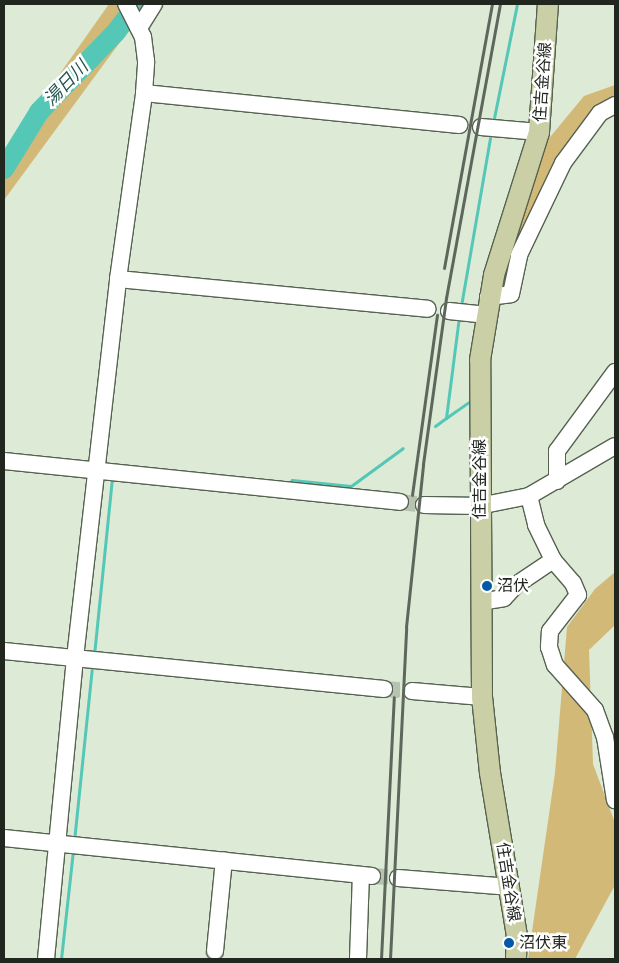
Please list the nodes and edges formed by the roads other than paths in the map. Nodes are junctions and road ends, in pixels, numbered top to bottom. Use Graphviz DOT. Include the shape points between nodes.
graph roads {
  1 [pos="126,4"];
  2 [pos="154,4"];
  3 [pos="548,4"];
  4 [pos="138,26"];
  5 [pos="144,93"];
  6 [pos="615,105"];
  7 [pos="459,124"];
  8 [pos="481,127"];
  9 [pos="539,132"];
  10 [pos="118,279"];
  11 [pos="487,306"];
  12 [pos="428,309"];
  13 [pos="457,312"];
  14 [pos="615,372"];
  15 [pos="615,446"];
  16 [pos="4,461"];
  17 [pos="98,471"];
  18 [pos="557,481"];
  19 [pos="529,496"];
  20 [pos="400,502"];
  21 [pos="424,505"];
  22 [pos="479,506"];
  23 [pos="552,560"];
  24 [pos="480,602"];
  25 [pos="4,650"];
  26 [pos="86,659"];
  27 [pos="384,689"];
  28 [pos="412,691"];
  29 [pos="482,697"];
  30 [pos="615,800"];
  31 [pos="4,838"];
  32 [pos="66,844"];
  33 [pos="224,860"];
  34 [pos="398,878"];
  35 [pos="510,887"];
  36 [pos="215,951"];
  37 [pos="46,959"];
  38 [pos="358,959"];
  39 [pos="516,959"];
  1 -- 4 [label="street"];
  2 -- 4 [label="street"];
  3 -- 9 [label="main road, 住吉金谷線"];
  4 -- 5 [label="street" via="146,61"];
  5 -- 7 [label="street"];
  5 -- 10 [label="street"];
  6 -- 11 [label="street" via="600,114 563,163 518,255 511,294"];
  8 -- 9 [label="street"];
  9 -- 11 [label="main road, 住吉金谷線"];
  10 -- 12 [label="street"];
  10 -- 17 [label="street"];
  11 -- 13 [label="street"];
  11 -- 22 [label="main road, 住吉金谷線" via="480,360"];
  14 -- 18 [label="street" via="557,451"];
  15 -- 18 [label="street"];
  16 -- 17 [label="street"];
  17 -- 20 [label="street"];
  17 -- 26 [label="street"];
  18 -- 19 [label="street"];
  19 -- 22 [label="street"];
  19 -- 23 [label="street" via="536,525"];
  21 -- 22 [label="street"];
  22 -- 24 [label="main road, 住吉金谷線"];
  23 -- 24 [label="street" via="516,585 504,598"];
  23 -- 30 [label="street" via="573,583 578,595 550,631 549,647 555,665 595,710 605,737"];
  24 -- 29 [label="main road, 住吉金谷線"];
  25 -- 26 [label="street"];
  26 -- 27 [label="street"];
  26 -- 32 [label="street"];
  28 -- 29 [label="street"];
  29 -- 35 [label="main road, 住吉金谷線" via="490,773"];
  31 -- 32 [label="street"];
  32 -- 33 [label="street"];
  32 -- 37 [label="street"];
  33 -- 36 [label="street"];
  33 -- 38 [label="street" via="367,875"];
  34 -- 35 [label="street"];
  35 -- 39 [label="main road, 住吉金谷線"];
}
